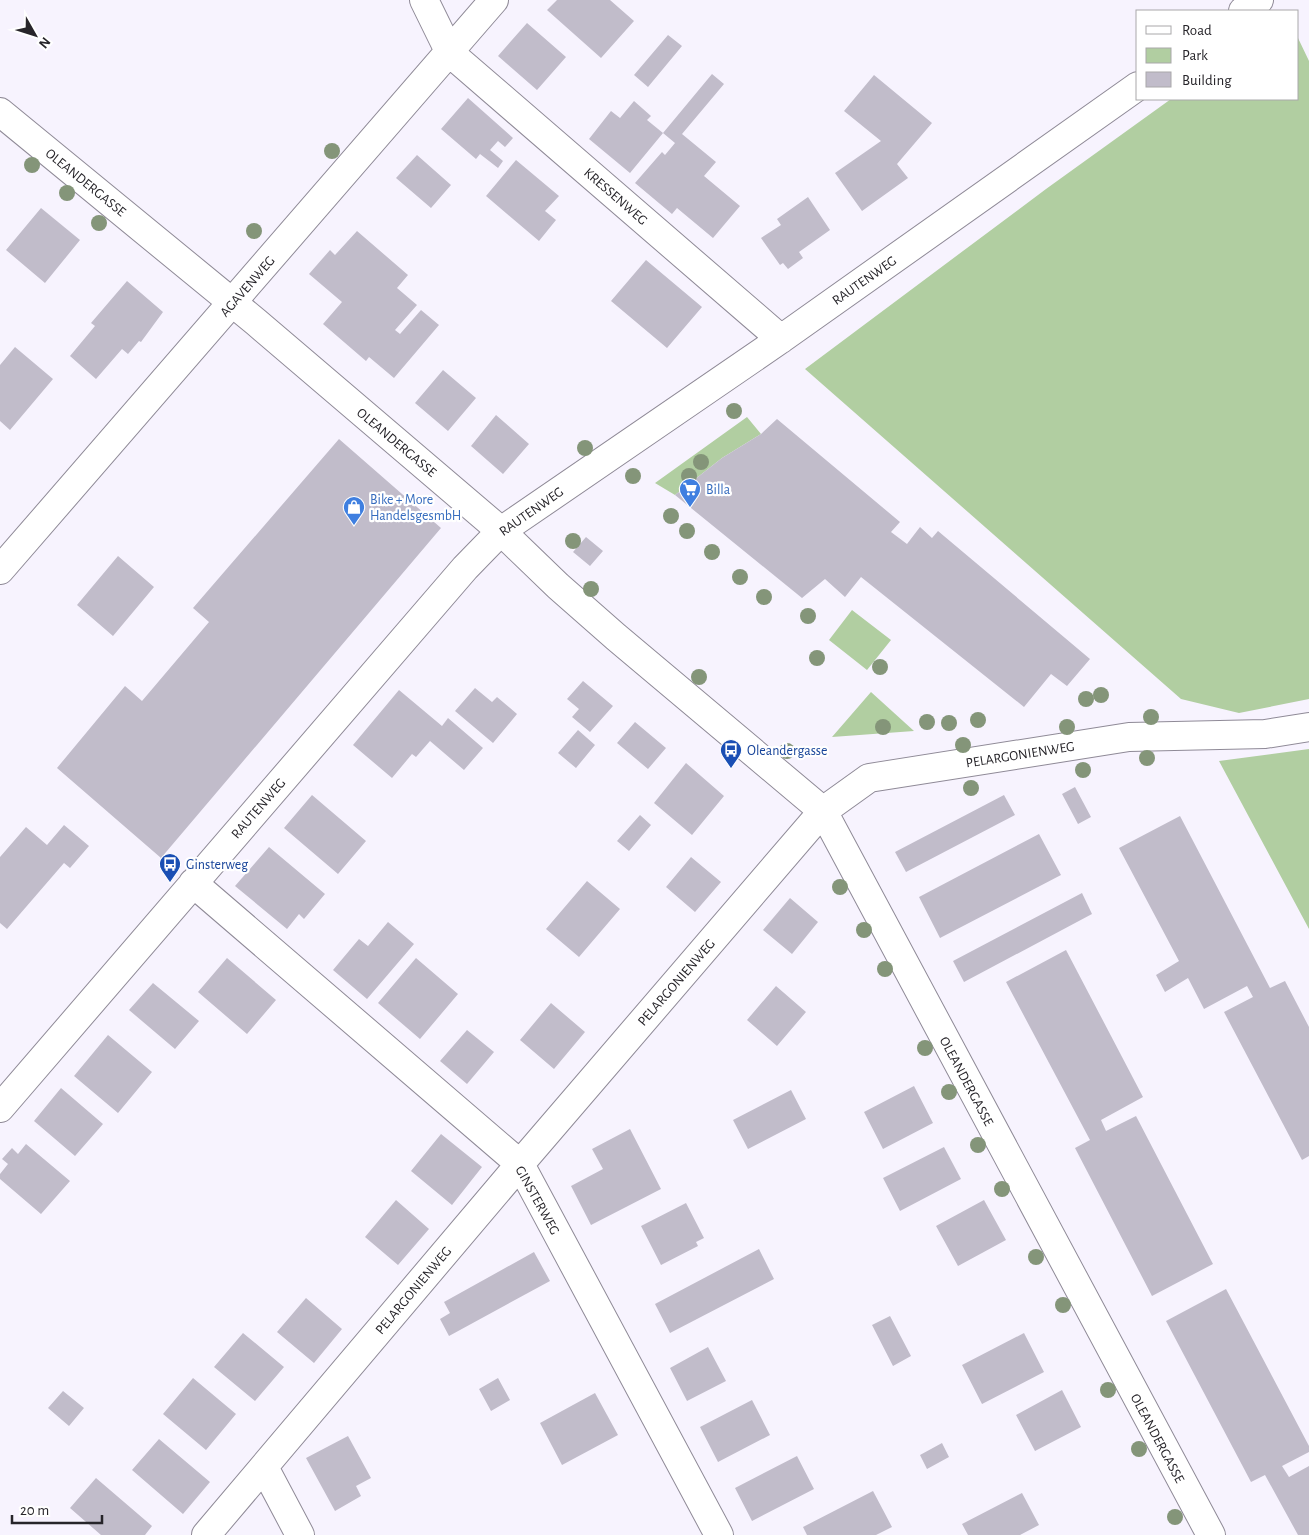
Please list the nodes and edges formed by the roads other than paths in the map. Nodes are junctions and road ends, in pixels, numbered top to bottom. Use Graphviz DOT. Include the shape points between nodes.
graph roads {
  1 [pos="424,0"];
  2 [pos="494,0"];
  3 [pos="1259,0"];
  4 [pos="1244,10"];
  5 [pos="450,53"];
  6 [pos="1136,87"];
  7 [pos="0,112"];
  8 [pos="232,303"];
  9 [pos="781,339"];
  10 [pos="501,531"];
  11 [pos="0,570"];
  12 [pos="1309,727"];
  13 [pos="823,811"];
  14 [pos="193,883"];
  15 [pos="0,1108"];
  16 [pos="520,1164"];
  17 [pos="264,1466"];
  18 [pos="206,1535"];
  19 [pos="300,1535"];
  20 [pos="719,1535"];
  21 [pos="1210,1535"];
  1 -- 5 [label="street"];
  2 -- 5 [label="street, AGAVENWEG"];
  3 -- 4 [label="street"];
  5 -- 8 [label="street, AGAVENWEG"];
  5 -- 9 [label="street, KRESSENWEG"];
  6 -- 9 [label="street, RAUTENWEG"];
  7 -- 8 [label="street, OLEANDERGASSE"];
  8 -- 10 [label="street, OLEANDERGASSE"];
  8 -- 11 [label="street, AGAVENWEG"];
  9 -- 10 [label="street, RAUTENWEG"];
  10 -- 13 [label="street, OLEANDERGASSE" via="594,618"];
  10 -- 14 [label="street, RAUTENWEG" via="465,568"];
  12 -- 13 [label="street, PELARGONIENWEG" via="1265,734 1129,737 869,778"];
  13 -- 16 [label="street, PELARGONIENWEG"];
  13 -- 21 [label="street, OLEANDERGASSE"];
  14 -- 15 [label="street, RAUTENWEG"];
  14 -- 16 [label="street, GINSTERWEG"];
  16 -- 17 [label="street, PELARGONIENWEG"];
  16 -- 20 [label="street, GINSTERWEG"];
  17 -- 18 [label="street, PELARGONIENWEG"];
  17 -- 19 [label="street"];
}
